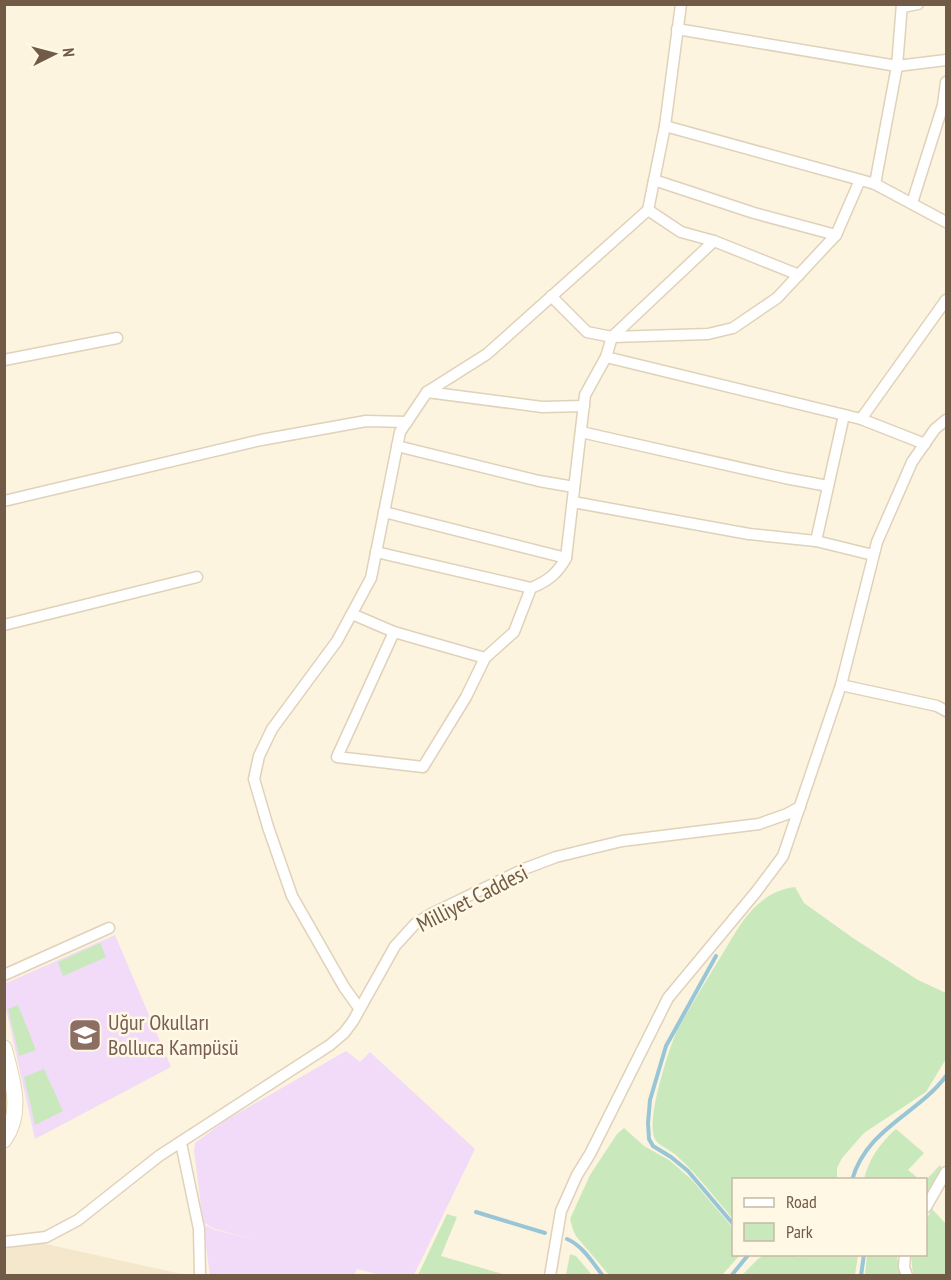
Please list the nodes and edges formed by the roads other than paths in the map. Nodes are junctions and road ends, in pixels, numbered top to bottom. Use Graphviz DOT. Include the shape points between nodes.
graph roads {
  1 [pos="681,4"];
  2 [pos="918,4"];
  3 [pos="902,6"];
  4 [pos="677,29"];
  5 [pos="946,60"];
  6 [pos="897,66"];
  7 [pos="946,82"];
  8 [pos="665,126"];
  9 [pos="654,180"];
  10 [pos="860,180"];
  11 [pos="875,184"];
  12 [pos="912,203"];
  13 [pos="648,210"];
  14 [pos="946,222"];
  15 [pos="836,235"];
  16 [pos="714,241"];
  17 [pos="799,275"];
  18 [pos="551,296"];
  19 [pos="946,300"];
  20 [pos="612,337"];
  21 [pos="117,338"];
  22 [pos="606,357"];
  23 [pos="4,360"];
  24 [pos="426,392"];
  25 [pos="584,406"];
  26 [pos="844,415"];
  27 [pos="861,419"];
  28 [pos="946,420"];
  29 [pos="407,422"];
  30 [pos="581,432"];
  31 [pos="925,444"];
  32 [pos="397,446"];
  33 [pos="828,486"];
  34 [pos="574,487"];
  35 [pos="4,501"];
  36 [pos="573,502"];
  37 [pos="384,512"];
  38 [pos="816,541"];
  39 [pos="376,552"];
  40 [pos="873,555"];
  41 [pos="566,558"];
  42 [pos="197,577"];
  43 [pos="531,588"];
  44 [pos="352,614"];
  45 [pos="4,626"];
  46 [pos="394,633"];
  47 [pos="485,658"];
  48 [pos="841,685"];
  49 [pos="946,711"];
  50 [pos="800,807"];
  51 [pos="109,928"];
  52 [pos="4,975"];
  53 [pos="359,1008"];
  54 [pos="4,1048"];
  55 [pos="4,1140"];
  56 [pos="181,1143"];
  57 [pos="946,1172"];
  58 [pos="927,1205"];
  59 [pos="4,1242"];
  60 [pos="905,1256"];
  61 [pos="200,1275"];
  62 [pos="550,1275"];
  63 [pos="907,1275"];
  1 -- 4 [label="street"];
  2 -- 3 [label="street"];
  3 -- 6 [label="street"];
  4 -- 6 [label="street"];
  4 -- 8 [label="street"];
  5 -- 6 [label="street"];
  6 -- 11 [label="street"];
  7 -- 12 [label="street" via="943,105"];
  8 -- 9 [label="street"];
  8 -- 10 [label="street"];
  9 -- 13 [label="street"];
  9 -- 15 [label="street"];
  10 -- 11 [label="street"];
  10 -- 15 [label="street"];
  11 -- 12 [label="street"];
  12 -- 14 [label="street"];
  13 -- 16 [label="street" via="681,232"];
  13 -- 18 [label="street"];
  15 -- 17 [label="street"];
  16 -- 17 [label="street"];
  16 -- 20 [label="street"];
  17 -- 20 [label="street" via="777,298 733,328 708,334"];
  18 -- 20 [label="street" via="587,332"];
  18 -- 24 [label="street" via="487,354"];
  19 -- 27 [label="street"];
  20 -- 22 [label="street"];
  21 -- 23 [label="street"];
  22 -- 25 [label="street" via="585,395"];
  22 -- 26 [label="street"];
  24 -- 25 [label="street" via="542,407"];
  24 -- 29 [label="street"];
  25 -- 30 [label="street"];
  26 -- 27 [label="street"];
  26 -- 33 [label="street"];
  27 -- 31 [label="street"];
  28 -- 31 [label="street"];
  29 -- 32 [label="street"];
  29 -- 35 [label="street" via="366,420 261,440"];
  30 -- 33 [label="street"];
  30 -- 34 [label="street"];
  31 -- 40 [label="street" via="912,462"];
  32 -- 34 [label="street"];
  32 -- 37 [label="street"];
  33 -- 38 [label="street"];
  34 -- 36 [label="street"];
  36 -- 38 [label="street" via="749,534"];
  36 -- 41 [label="street"];
  37 -- 39 [label="street"];
  37 -- 41 [label="street"];
  38 -- 40 [label="street"];
  39 -- 43 [label="street"];
  39 -- 44 [label="street" via="371,578"];
  40 -- 48 [label="street"];
  41 -- 43 [label="street" via="559,571"];
  42 -- 45 [label="street"];
  43 -- 47 [label="street" via="514,632"];
  44 -- 46 [label="street"];
  44 -- 53 [label="street" via="338,641 272,729 259,756 254,779 292,896"];
  46 -- 47 [label="street"];
  46 -- 47 [label="street" via="337,757 423,768"];
  48 -- 49 [label="street"];
  48 -- 50 [label="street"];
  50 -- 53 [label="street, Milliyet Caddesi" via="759,824 622,841 524,869 415,924 395,946"];
  50 -- 62 [label="street" via="783,856 668,998 561,1211"];
  51 -- 52 [label="street"];
  53 -- 56 [label="street, Milliyet Caddesi" via="344,1033 330,1045"];
  54 -- 55 [label="main road" via="15,1106 14,1121"];
  56 -- 59 [label="street, Milliyet Caddesi" via="59,1231 46,1237"];
  56 -- 61 [label="street" via="199,1229"];
  57 -- 58 [label="street"];
  60 -- 63 [label="street"];
}
